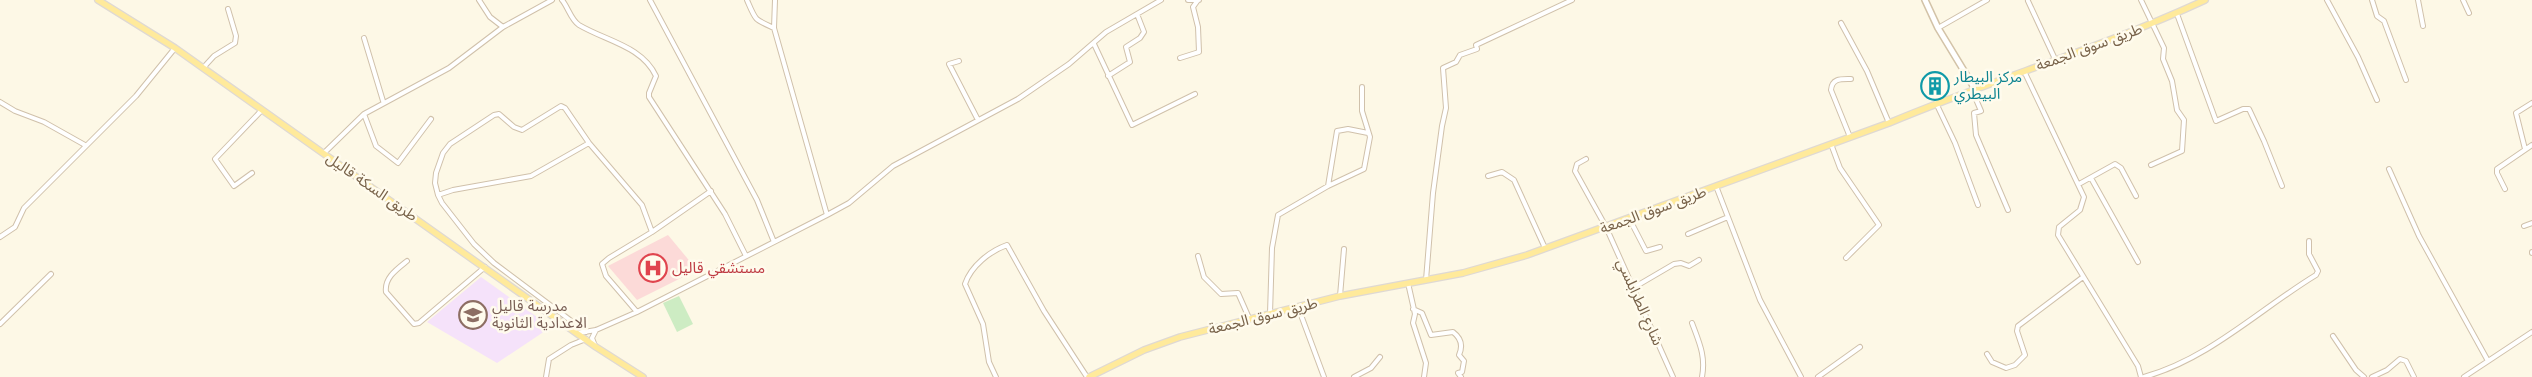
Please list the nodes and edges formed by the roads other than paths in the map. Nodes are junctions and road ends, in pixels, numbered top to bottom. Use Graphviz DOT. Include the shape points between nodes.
graph roads {
  1 [pos="98,0"];
  2 [pos="479,0"];
  3 [pos="552,0"];
  4 [pos="562,0"];
  5 [pos="650,0"];
  6 [pos="747,0"];
  7 [pos="775,0"];
  8 [pos="1148,0"];
  9 [pos="1161,0"];
  10 [pos="1188,0"];
  11 [pos="1198,0"];
  12 [pos="1572,0"];
  13 [pos="1925,0"];
  14 [pos="1988,0"];
  15 [pos="2141,0"];
  16 [pos="2327,0"];
  17 [pos="2372,0"];
  18 [pos="2418,0"];
  19 [pos="2463,0"];
  20 [pos="2028,1"];
  21 [pos="2202,1"];
  22 [pos="1150,6"];
  23 [pos="228,10"];
  24 [pos="2469,13"];
  25 [pos="1137,14"];
  26 [pos="2177,14"];
  27 [pos="1841,23"];
  28 [pos="2154,23"];
  29 [pos="2423,26"];
  30 [pos="503,27"];
  31 [pos="774,28"];
  32 [pos="1938,28"];
  33 [pos="364,38"];
  34 [pos="1094,44"];
  35 [pos="175,48"];
  36 [pos="1180,58"];
  37 [pos="2054,59"];
  38 [pos="959,61"];
  39 [pos="203,68"];
  40 [pos="2024,71"];
  41 [pos="1108,76"];
  42 [pos="1851,79"];
  43 [pos="2406,80"];
  44 [pos="1362,88"];
  45 [pos="1973,90"];
  46 [pos="1195,94"];
  47 [pos="2377,100"];
  48 [pos="0,102"];
  49 [pos="383,102"];
  50 [pos="1936,103"];
  51 [pos="2532,103"];
  52 [pos="261,111"];
  53 [pos="364,114"];
  54 [pos="431,119"];
  55 [pos="978,120"];
  56 [pos="1889,123"];
  57 [pos="1368,133"];
  58 [pos="1850,137"];
  59 [pos="589,143"];
  60 [pos="1831,144"];
  61 [pos="2532,145"];
  62 [pos="85,146"];
  63 [pos="2525,149"];
  64 [pos="324,153"];
  65 [pos="1586,159"];
  66 [pos="2151,165"];
  67 [pos="2389,169"];
  68 [pos="252,174"];
  69 [pos="1488,176"];
  70 [pos="2091,178"];
  71 [pos="2079,184"];
  72 [pos="1328,186"];
  73 [pos="1716,186"];
  74 [pos="2282,186"];
  75 [pos="2505,189"];
  76 [pos="711,191"];
  77 [pos="438,195"];
  78 [pos="2136,196"];
  79 [pos="1978,205"];
  80 [pos="2008,210"];
  81 [pos="827,215"];
  82 [pos="1728,216"];
  83 [pos="1629,218"];
  84 [pos="2532,223"];
  85 [pos="2524,226"];
  86 [pos="1606,227"];
  87 [pos="652,232"];
  88 [pos="1688,234"];
  89 [pos="0,236"];
  90 [pos="2309,240"];
  91 [pos="774,242"];
  92 [pos="1660,247"];
  93 [pos="1545,248"];
  94 [pos="1344,249"];
  95 [pos="746,256"];
  96 [pos="1198,256"];
  97 [pos="1846,258"];
  98 [pos="1699,260"];
  99 [pos="407,261"];
  100 [pos="2138,262"];
  101 [pos="485,267"];
  102 [pos="51,274"];
  103 [pos="2083,277"];
  104 [pos="1426,280"];
  105 [pos="1408,283"];
  106 [pos="1633,288"];
  107 [pos="1340,296"];
  108 [pos="1298,307"];
  109 [pos="1414,309"];
  110 [pos="637,312"];
  111 [pos="1270,314"];
  112 [pos="1250,318"];
  113 [pos="1692,323"];
  114 [pos="0,324"];
  115 [pos="596,330"];
  116 [pos="578,332"];
  117 [pos="586,332"];
  118 [pos="2532,332"];
  119 [pos="2334,336"];
  120 [pos="586,339"];
  121 [pos="596,347"];
  122 [pos="1860,347"];
  123 [pos="1987,354"];
  124 [pos="1380,356"];
  125 [pos="2488,361"];
  126 [pos="546,377"];
  127 [pos="643,377"];
  128 [pos="996,377"];
  129 [pos="1088,377"];
  130 [pos="1324,377"];
  131 [pos="1354,377"];
  132 [pos="1424,377"];
  133 [pos="1461,377"];
  134 [pos="1672,377"];
  135 [pos="1702,377"];
  136 [pos="1801,377"];
  137 [pos="1818,377"];
  138 [pos="2143,377"];
  139 [pos="2364,377"];
  140 [pos="2372,377"];
  141 [pos="2414,377"];
  142 [pos="2464,377"];
  1 -- 35 [label="main road, طريق السكة قاليل"];
  2 -- 30 [label="street" via="490,18"];
  3 -- 30 [label="street"];
  4 -- 76 [label="street" via="578,25 617,41 650,64 656,76 650,97"];
  5 -- 91 [label="street" via="754,194"];
  6 -- 31 [label="street" via="754,18"];
  7 -- 31 [label="street"];
  8 -- 22 [label="street"];
  9 -- 22 [label="street"];
  10 -- 11 [label="street"];
  11 -- 36 [label="street" via="1193,7 1199,52"];
  12 -- 104 [label="street" via="1476,45 1477,49 1460,54 1456,62 1443,68 1446,108 1433,193"];
  13 -- 32 [label="main road"];
  14 -- 32 [label="street"];
  15 -- 28 [label="street"];
  16 -- 47 [label="street"];
  17 -- 43 [label="street" via="2377,16 2384,21"];
  18 -- 29 [label="street"];
  19 -- 24 [label="street"];
  20 -- 37 [label="street"];
  21 -- 26 [label="main road, طريق سوق الجمعة"];
  22 -- 25 [label="street"];
  23 -- 39 [label="street" via="235,43 214,56"];
  25 -- 34 [label="street" via="1106,32"];
  25 -- 41 [label="street" via="1144,32 1126,47 1130,62"];
  26 -- 28 [label="main road, طريق سوق الجمعة"];
  26 -- 74 [label="street" via="2216,122 2242,109 2249,109"];
  27 -- 56 [label="street" via="1867,71"];
  28 -- 37 [label="main road, طريق سوق الجمعة"];
  28 -- 66 [label="street" via="2164,48 2163,59 2172,81 2177,110 2184,120 2184,130 2182,151"];
  30 -- 49 [label="street" via="449,68"];
  31 -- 81 [label="street"];
  32 -- 45 [label="main road"];
  33 -- 49 [label="street"];
  34 -- 41 [label="street"];
  34 -- 55 [label="street" via="1018,100"];
  35 -- 39 [label="main road, طريق السكة قاليل"];
  35 -- 62 [label="street" via="136,96"];
  37 -- 40 [label="main road, طريق سوق الجمعة"];
  38 -- 55 [label="street" via="949,64"];
  39 -- 52 [label="main road, طريق السكة قاليل"];
  40 -- 45 [label="main road, طريق سوق الجمعة"];
  40 -- 71 [label="street"];
  41 -- 46 [label="street" via="1132,125"];
  42 -- 58 [label="street" via="1836,80 1831,90"];
  44 -- 57 [label="street" via="1362,111"];
  45 -- 50 [label="main road, طريق سوق الجمعة"];
  45 -- 80 [label="street" via="1981,111 1974,113 1976,135"];
  48 -- 62 [label="street"];
  49 -- 53 [label="street"];
  50 -- 56 [label="main road, طريق سوق الجمعة"];
  50 -- 79 [label="street" via="1955,142"];
  51 -- 63 [label="street" via="2516,113"];
  52 -- 64 [label="main road, طريق السكة قاليل"];
  52 -- 68 [label="street" via="215,159 234,186"];
  53 -- 54 [label="street" via="376,146 398,163"];
  53 -- 64 [label="street"];
  55 -- 81 [label="street" via="893,166 849,203"];
  56 -- 58 [label="main road, طريق سوق الجمعة"];
  57 -- 72 [label="street" via="1370,144 1364,169"];
  57 -- 72 [label="street" via="1348,129 1337,131"];
  58 -- 60 [label="main road, طريق سوق الجمعة"];
  59 -- 77 [label="street" via="530,176"];
  59 -- 77 [label="street" via="561,106 522,130 503,116 494,114 450,144 443,153 436,173"];
  59 -- 87 [label="street" via="642,205"];
  60 -- 73 [label="main road, طريق سوق الجمعة"];
  60 -- 97 [label="street" via="1840,168 1879,225"];
  61 -- 63 [label="street"];
  62 -- 89 [label="street" via="24,208 15,227"];
  63 -- 75 [label="street" via="2497,169"];
  64 -- 101 [label="main road, طريق السكة قاليل"];
  65 -- 86 [label="street, شارع الطرابلسي" via="1577,164 1575,171"];
  67 -- 125 [label="street" via="2419,236"];
  69 -- 93 [label="street" via="1502,172 1514,180"];
  70 -- 71 [label="street"];
  70 -- 78 [label="street" via="2115,164 2121,168"];
  70 -- 100 [label="street"];
  71 -- 103 [label="street" via="2084,197 2082,205 2057,231"];
  72 -- 111 [label="street" via="1278,215 1272,248"];
  73 -- 82 [label="street"];
  73 -- 83 [label="main road, طريق سوق الجمعة"];
  76 -- 87 [label="street"];
  76 -- 95 [label="street"];
  77 -- 117 [label="street" via="474,244 494,263"];
  81 -- 91 [label="street"];
  82 -- 88 [label="street"];
  82 -- 136 [label="street" via="1760,300"];
  83 -- 86 [label="main road, طريق سوق الجمعة"];
  83 -- 92 [label="street" via="1646,251"];
  84 -- 85 [label="street"];
  86 -- 93 [label="main road, طريق سوق الجمعة"];
  86 -- 106 [label="street, شارع الطرابلسي"];
  87 -- 110 [label="street" via="602,264 606,276"];
  90 -- 138 [label="street" via="2309,254 2318,271 2316,275 2191,357"];
  91 -- 95 [label="street"];
  93 -- 104 [label="main road, طريق سوق الجمعة" via="1462,273"];
  94 -- 107 [label="street"];
  95 -- 110 [label="street"];
  96 -- 112 [label="street" via="1204,278 1221,294 1238,293"];
  98 -- 106 [label="street" via="1689,266 1674,264"];
  99 -- 101 [label="street" via="390,277 385,288 414,324 431,314"];
  101 -- 116 [label="main road, طريق السكة قاليل"];
  102 -- 114 [label="street"];
  103 -- 123 [label="street" via="2018,326 2025,355 2023,360 2006,368 1992,362"];
  103 -- 138 [label="street"];
  104 -- 105 [label="main road, طريق سوق الجمعة"];
  105 -- 107 [label="main road, طريق سوق الجمعة"];
  105 -- 109 [label="street"];
  106 -- 134 [label="street, شارع الطرابلسي"];
  107 -- 108 [label="main road, طريق سوق الجمعة"];
  108 -- 111 [label="main road, طريق سوق الجمعة"];
  108 -- 130 [label="street"];
  109 -- 132 [label="street" via="1413,322 1426,364"];
  109 -- 133 [label="street" via="1422,313 1431,335 1453,332 1459,337 1462,349 1459,355 1464,361 1462,372 1458,373"];
  110 -- 115 [label="street"];
  111 -- 112 [label="main road, طريق سوق الجمعة"];
  112 -- 129 [label="main road, طريق سوق الجمعة" via="1151,347"];
  113 -- 135 [label="street" via="1704,353"];
  115 -- 117 [label="street"];
  115 -- 121 [label="street" via="592,338"];
  116 -- 117 [label="street"];
  116 -- 120 [label="main road, طريق السكة قاليل"];
  118 -- 125 [label="street"];
  119 -- 139 [label="street"];
  120 -- 121 [label="main road, طريق السكة قاليل"];
  120 -- 126 [label="street" via="549,360"];
  121 -- 127 [label="main road, طريق السكة قاليل"];
  122 -- 137 [label="street"];
  124 -- 131 [label="street" via="1371,368"];
  125 -- 142 [label="street"];
  128 -- 129 [label="street" via="989,362 983,324 965,284 981,261 1007,245 1044,311"];
  140 -- 141 [label="street" via="2388,370 2400,358 2406,361"];
}
